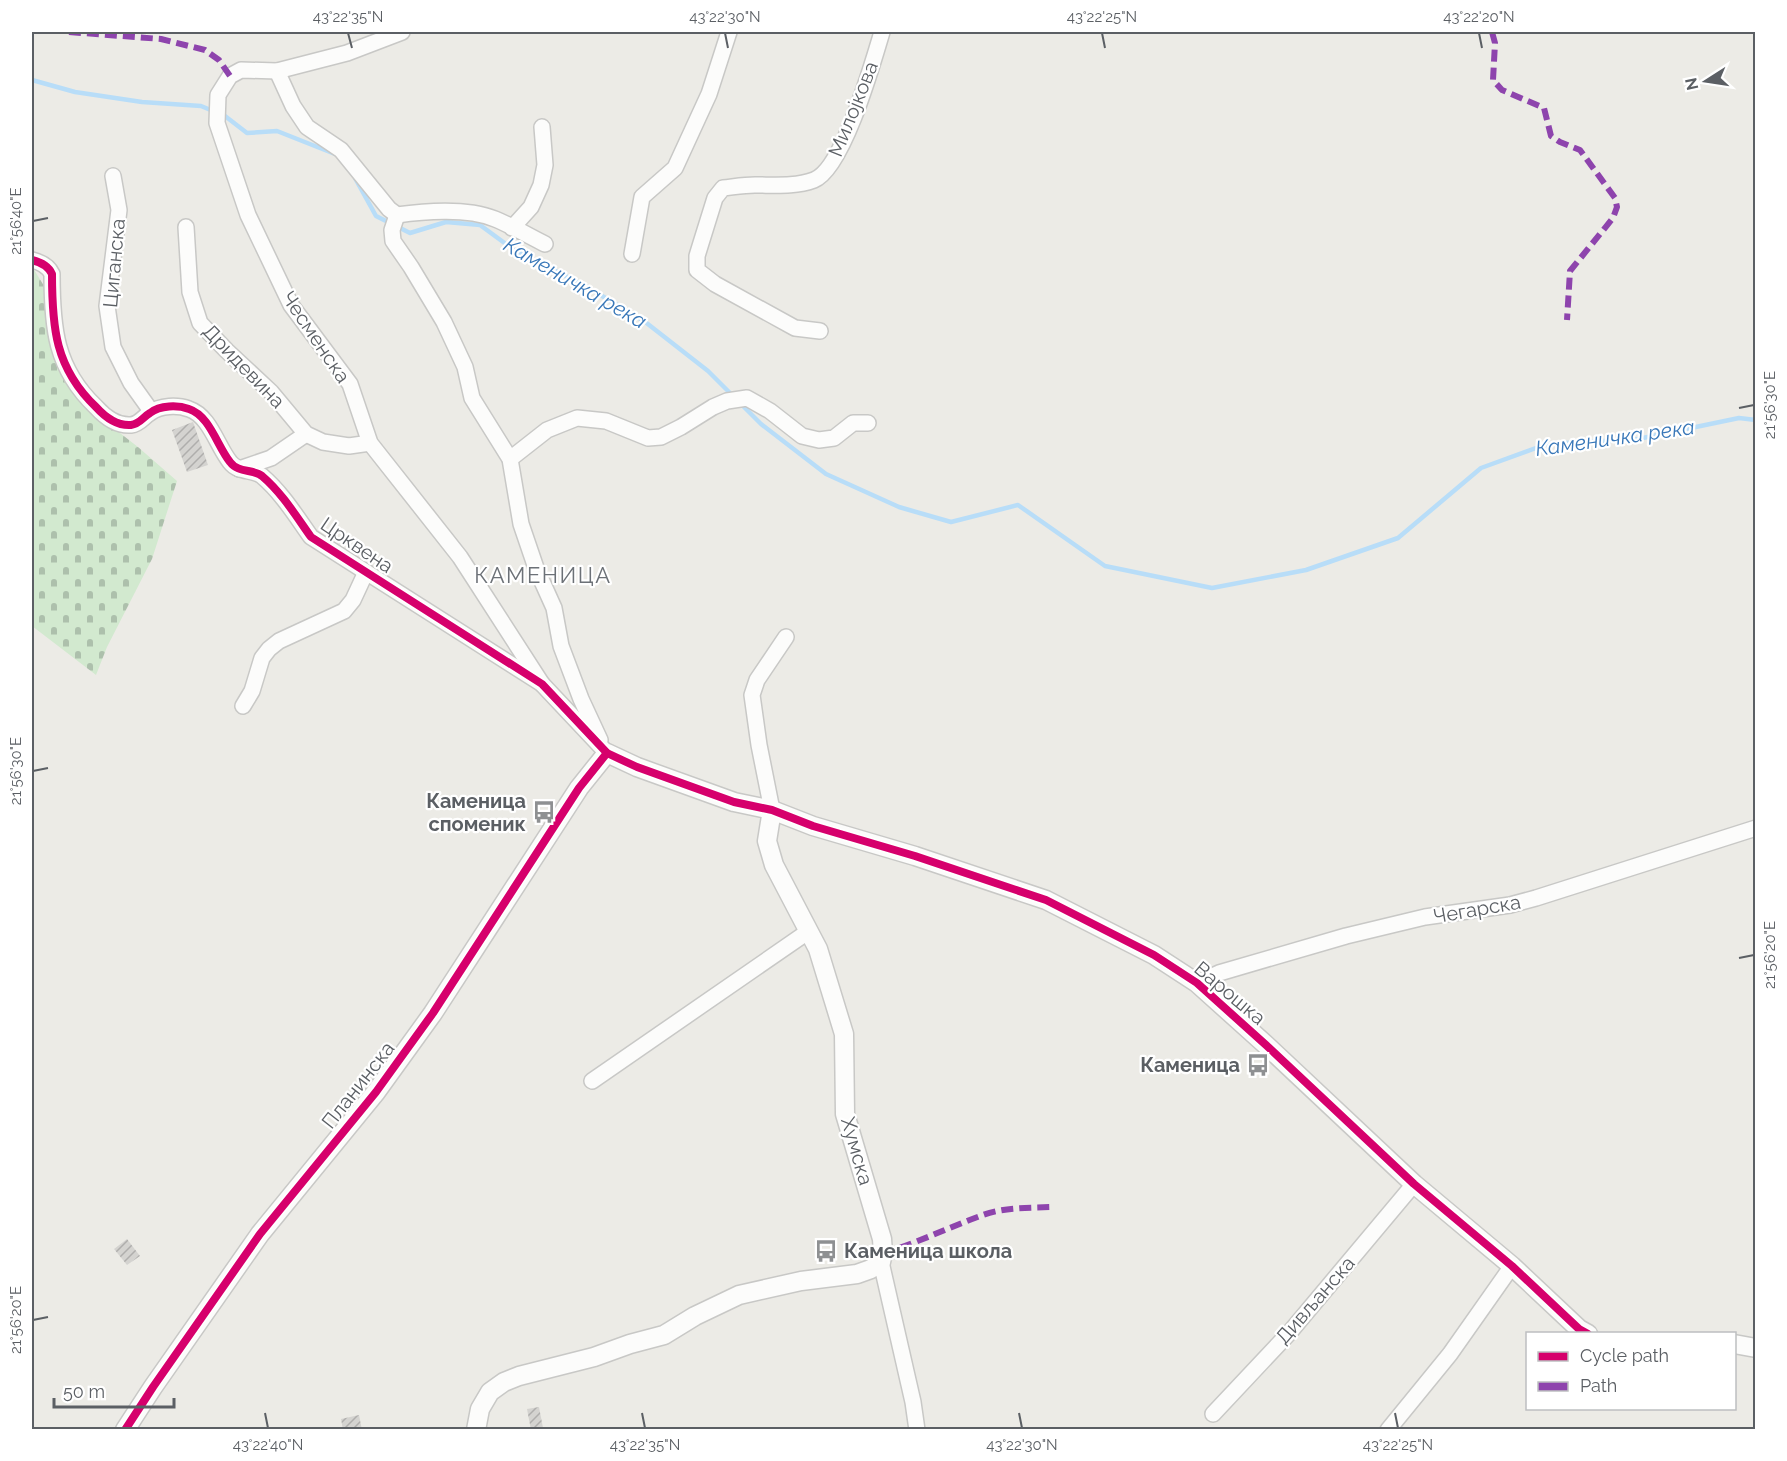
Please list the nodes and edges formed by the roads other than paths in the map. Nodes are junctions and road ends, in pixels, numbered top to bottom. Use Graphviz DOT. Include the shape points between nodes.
graph roads {
  1 [pos="402,32"];
  2 [pos="729,32"];
  3 [pos="882,32"];
  4 [pos="277,71"];
  5 [pos="542,127"];
  6 [pos="113,176"];
  7 [pos="397,215"];
  8 [pos="186,227"];
  9 [pos="512,228"];
  10 [pos="546,244"];
  11 [pos="632,254"];
  12 [pos="32,260"];
  13 [pos="820,331"];
  14 [pos="151,411"];
  15 [pos="867,423"];
  16 [pos="306,434"];
  17 [pos="370,443"];
  18 [pos="510,459"];
  19 [pos="238,469"];
  20 [pos="366,572"];
  21 [pos="786,637"];
  22 [pos="542,684"];
  23 [pos="243,706"];
  24 [pos="606,753"];
  25 [pos="772,810"];
  26 [pos="1755,828"];
  27 [pos="809,931"];
  28 [pos="1197,983"];
  29 [pos="592,1081"];
  30 [pos="1414,1184"];
  31 [pos="881,1262"];
  32 [pos="1512,1266"];
  33 [pos="1585,1332"];
  34 [pos="1736,1344"];
  35 [pos="1755,1348"];
  36 [pos="1213,1414"];
  37 [pos="125,1430"];
  38 [pos="476,1430"];
  39 [pos="917,1430"];
  40 [pos="1388,1430"];
  1 -- 4 [label="street" via="347,53"];
  2 -- 11 [label="street" via="709,94 675,168 642,197"];
  3 -- 13 [label="street, Милојкова" via="868,82 837,156 818,178 797,185 723,188 715,198 697,256 697,270 715,284 795,328"];
  4 -- 7 [label="street" via="307,127 342,150"];
  4 -- 17 [label="street, Чесменска" via="241,70 230,76 218,95 217,123 248,215 291,305 350,384"];
  5 -- 9 [label="street" via="545,165 541,185 531,207"];
  6 -- 14 [label="street, Циганска" via="119,210 107,306 114,347 131,383"];
  7 -- 9 [label="street" via="461,212 493,218"];
  7 -- 18 [label="street" via="393,241 444,322 465,366 472,399"];
  8 -- 16 [label="street, Дридевина" via="190,292 200,323 271,392"];
  9 -- 10 [label="street"];
  12 -- 14 [label="street" via="45,265 52,274 53,323 62,359 81,393 118,423 139,423"];
  14 -- 19 [label="street" via="171,406 191,409 205,421"];
  15 -- 18 [label="street" via="853,423 834,438 819,441 802,436 747,398 713,407 661,437 648,438 606,421 576,418 548,430"];
  16 -- 17 [label="street" via="323,442 349,446"];
  16 -- 19 [label="street" via="271,458"];
  17 -- 22 [label="street, Чесменска" via="460,557"];
  18 -- 24 [label="street" via="521,524 554,608 561,646"];
  19 -- 20 [label="street, Црквена" via="261,474 311,537"];
  20 -- 22 [label="street, Црквена"];
  20 -- 23 [label="street" via="344,611 269,649"];
  21 -- 25 [label="street" via="757,680 752,695"];
  22 -- 24 [label="street, Црквена"];
  24 -- 25 [label="street, Црквена" via="734,802"];
  24 -- 37 [label="street, Планинска" via="579,788 433,1013 376,1092 260,1234"];
  25 -- 27 [label="street, Хумска" via="767,841 774,866"];
  25 -- 28 [label="street, Варошка" via="1046,900 1154,954"];
  26 -- 28 [label="street, Чегарска" via="1536,898 1346,936"];
  27 -- 29 [label="street"];
  27 -- 31 [label="street, Хумска" via="844,1034 845,1114 882,1239"];
  28 -- 30 [label="street, Варошка"];
  30 -- 32 [label="street, Варошка"];
  30 -- 36 [label="street, Дивљанска" via="1290,1332"];
  31 -- 38 [label="street" via="857,1274 739,1295 664,1335 504,1382 490,1392 480,1409"];
  31 -- 39 [label="street, Хумска"];
  32 -- 33 [label="street, Варошка"];
  32 -- 40 [label="street" via="1450,1354"];
  34 -- 35 [label="street"];
}
